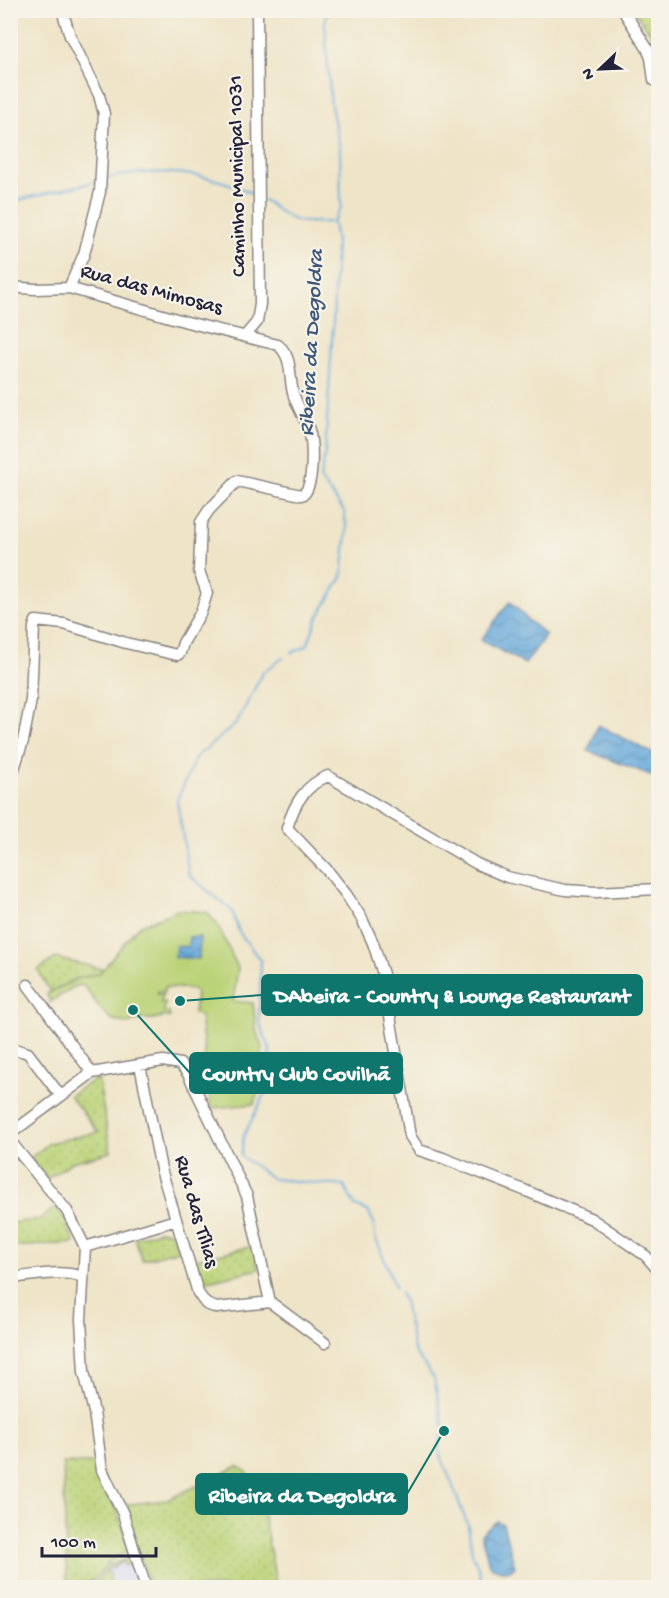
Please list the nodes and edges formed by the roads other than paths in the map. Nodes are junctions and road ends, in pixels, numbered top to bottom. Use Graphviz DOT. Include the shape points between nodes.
graph roads {
  1 [pos="62,10"];
  2 [pos="257,10"];
  3 [pos="623,10"];
  4 [pos="658,82"];
  5 [pos="10,287"];
  6 [pos="69,288"];
  7 [pos="245,336"];
  8 [pos="10,781"];
  9 [pos="658,889"];
  10 [pos="28,985"];
  11 [pos="10,1053"];
  12 [pos="140,1065"];
  13 [pos="92,1073"];
  14 [pos="60,1095"];
  15 [pos="10,1134"];
  16 [pos="10,1141"];
  17 [pos="176,1220"];
  18 [pos="85,1247"];
  19 [pos="658,1270"];
  20 [pos="83,1277"];
  21 [pos="10,1278"];
  22 [pos="270,1302"];
  23 [pos="325,1343"];
  24 [pos="146,1587"];
  1 -- 6 [label="street" via="104,114 100,192 84,254"];
  2 -- 7 [label="street, Caminho Municipal 1031" via="260,304 257,322"];
  3 -- 4 [label="street" via="647,48 654,80"];
  5 -- 6 [label="street, Rua das Mimosas"];
  6 -- 7 [label="street, Rua das Mimosas"];
  7 -- 8 [label="street, Rua das Mimosas" via="278,345 287,357 294,397 311,440 307,491 302,495 237,481 207,511 200,525 199,571 207,593 177,655 64,624 36,621 32,700"];
  9 -- 19 [label="street" via="565,890 507,877 477,864 328,776 300,796 287,828 346,894 373,943 383,974 414,1145 592,1219 646,1256"];
  10 -- 13 [label="street"];
  11 -- 14 [label="street" via="28,1053"];
  12 -- 13 [label="street"];
  12 -- 17 [label="street, Rua das Tílias"];
  12 -- 22 [label="street" via="175,1062 188,1074 246,1196"];
  13 -- 14 [label="street"];
  14 -- 15 [label="street"];
  16 -- 18 [label="street" via="67,1210"];
  17 -- 18 [label="street"];
  17 -- 22 [label="street, Rua das Tílias" via="198,1293 206,1304 217,1308"];
  18 -- 20 [label="street"];
  20 -- 21 [label="street" via="53,1273"];
  20 -- 24 [label="street" via="82,1363 102,1470 123,1514"];
  22 -- 23 [label="street"];
}
